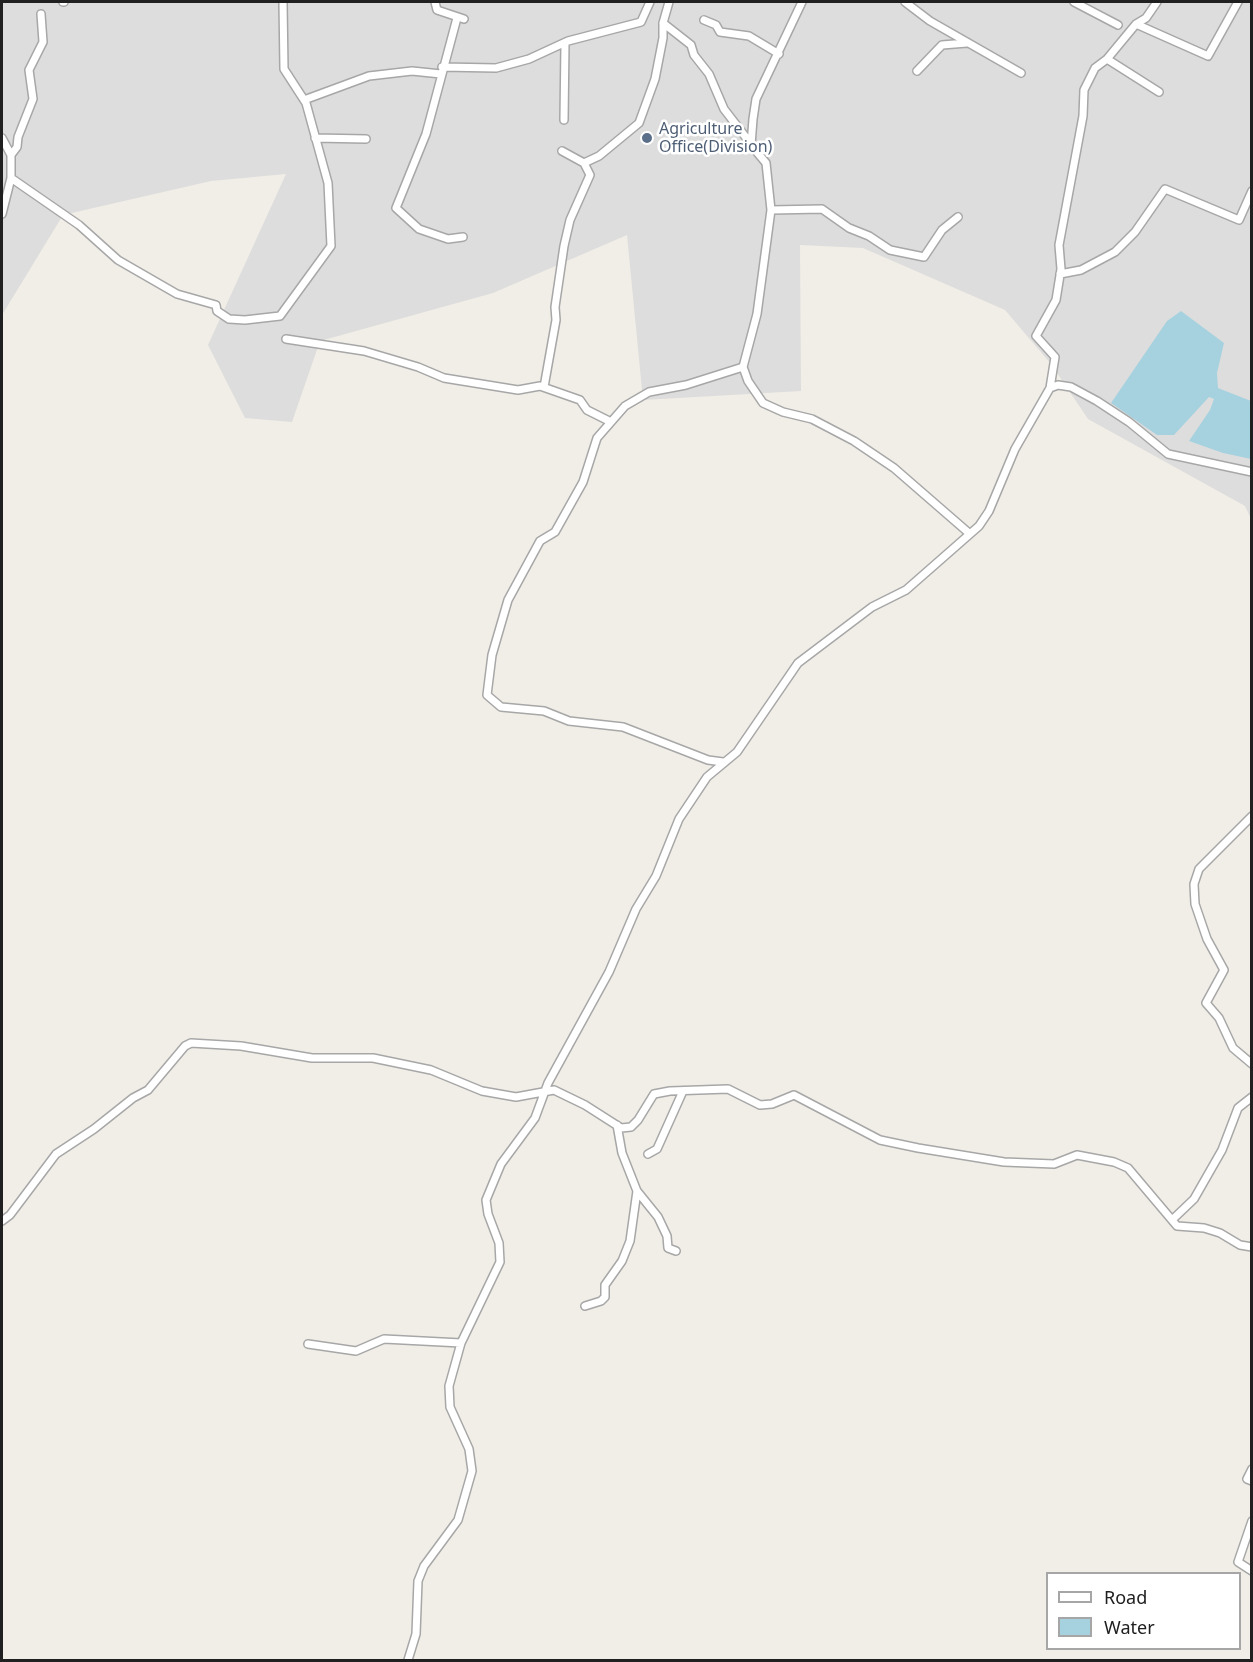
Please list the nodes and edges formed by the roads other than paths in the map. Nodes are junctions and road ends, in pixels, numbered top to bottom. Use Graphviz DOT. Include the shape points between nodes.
graph roads {
  1 [pos="283,2"];
  2 [pos="435,2"];
  3 [pos="650,2"];
  4 [pos="669,2"];
  5 [pos="802,2"];
  6 [pos="905,2"];
  7 [pos="1074,2"];
  8 [pos="1157,2"];
  9 [pos="1238,2"];
  10 [pos="40,14"];
  11 [pos="704,20"];
  12 [pos="663,23"];
  13 [pos="1136,24"];
  14 [pos="1118,25"];
  15 [pos="565,43"];
  16 [pos="970,43"];
  17 [pos="779,54"];
  18 [pos="1107,59"];
  19 [pos="441,70"];
  20 [pos="917,71"];
  21 [pos="1021,73"];
  22 [pos="1159,92"];
  23 [pos="304,100"];
  24 [pos="564,120"];
  25 [pos="2,138"];
  26 [pos="315,138"];
  27 [pos="366,140"];
  28 [pos="751,145"];
  29 [pos="562,151"];
  30 [pos="11,155"];
  31 [pos="585,164"];
  32 [pos="11,178"];
  33 [pos="1251,191"];
  34 [pos="771,210"];
  35 [pos="2,213"];
  36 [pos="958,217"];
  37 [pos="463,237"];
  38 [pos="1060,274"];
  39 [pos="286,339"];
  40 [pos="743,367"];
  41 [pos="544,387"];
  42 [pos="1050,388"];
  43 [pos="611,422"];
  44 [pos="1251,472"];
  45 [pos="970,534"];
  46 [pos="723,762"];
  47 [pos="1251,816"];
  48 [pos="1251,1064"];
  49 [pos="683,1091"];
  50 [pos="545,1093"];
  51 [pos="1251,1097"];
  52 [pos="617,1125"];
  53 [pos="648,1154"];
  54 [pos="637,1191"];
  55 [pos="1172,1220"];
  56 [pos="2,1221"];
  57 [pos="1251,1246"];
  58 [pos="676,1251"];
  59 [pos="585,1306"];
  60 [pos="461,1343"];
  61 [pos="308,1344"];
  62 [pos="1251,1469"];
  63 [pos="1251,1481"];
  64 [pos="1251,1521"];
  65 [pos="1251,1571"];
  66 [pos="408,1660"];
  1 -- 23 [label="street" via="284,69"];
  2 -- 19 [label="street" via="437,10 461,18"];
  3 -- 15 [label="street" via="641,22"];
  4 -- 12 [label="street"];
  5 -- 17 [label="street"];
  6 -- 16 [label="street"];
  7 -- 14 [label="street"];
  8 -- 13 [label="street" via="1146,18"];
  9 -- 13 [label="street" via="1208,56"];
  10 -- 30 [label="street" via="43,42 29,70 33,99"];
  11 -- 17 [label="street" via="716,25 720,32 749,36"];
  12 -- 28 [label="street" via="691,45 724,109"];
  12 -- 31 [label="street" via="655,79 642,118"];
  13 -- 18 [label="street"];
  15 -- 19 [label="street" via="496,68"];
  15 -- 24 [label="street"];
  16 -- 20 [label="street" via="942,45"];
  16 -- 21 [label="street"];
  17 -- 28 [label="street" via="756,99"];
  18 -- 22 [label="street"];
  18 -- 38 [label="street" via="1095,68 1084,90 1060,235"];
  19 -- 23 [label="street" via="369,76"];
  19 -- 37 [label="street" via="426,134 396,208 419,229 448,239"];
  23 -- 26 [label="street"];
  25 -- 30 [label="street"];
  26 -- 27 [label="street"];
  26 -- 32 [label="street" via="328,183 331,246 280,316 229,319 217,311 216,305 177,294 118,260 79,225"];
  28 -- 34 [label="street" via="766,163"];
  29 -- 31 [label="street"];
  30 -- 32 [label="street"];
  31 -- 41 [label="street" via="590,175 570,220 564,246"];
  32 -- 35 [label="street"];
  33 -- 38 [label="street" via="1239,220 1165,189 1116,252 1081,270"];
  34 -- 36 [label="street" via="822,209 890,250 924,256 942,230"];
  34 -- 40 [label="street" via="758,314"];
  38 -- 42 [label="street" via="1056,300 1035,336 1055,357"];
  39 -- 41 [label="street" via="364,351 444,378 518,390"];
  40 -- 43 [label="street" via="686,386 649,392 625,406"];
  40 -- 45 [label="street" via="763,403 812,419 854,441 894,468"];
  41 -- 43 [label="street" via="580,399 586,410"];
  42 -- 44 [label="street" via="1071,387 1097,401 1168,453"];
  42 -- 45 [label="street" via="1015,449 989,511"];
  43 -- 46 [label="street" via="597,438 583,482 555,532 540,541 508,600 492,655 487,695 501,707 624,727 708,760"];
  45 -- 46 [label="street" via="906,590 872,606 798,663 737,752"];
  46 -- 50 [label="street" via="707,777 679,819 656,876"];
  47 -- 48 [label="street" via="1199,869 1194,884 1207,939 1224,970 1206,1003 1219,1018 1233,1048"];
  49 -- 52 [label="street" via="654,1094 631,1127"];
  49 -- 53 [label="street" via="657,1149"];
  49 -- 55 [label="street" via="728,1089 760,1105 794,1095 880,1140 1004,1162 1054,1164 1077,1155 1114,1162 1128,1168"];
  50 -- 52 [label="street" via="554,1090"];
  50 -- 56 [label="street" via="516,1097 482,1091 445,1074 373,1058 312,1058 242,1046 191,1043 184,1046 148,1090 56,1154"];
  50 -- 60 [label="street" via="535,1118 501,1164 486,1200 499,1243 500,1262"];
  51 -- 55 [label="street" via="1238,1108 1222,1150 1194,1199"];
  52 -- 54 [label="street" via="622,1153"];
  54 -- 58 [label="street" via="658,1217 668,1248"];
  54 -- 59 [label="street" via="630,1241 622,1261 605,1285 605,1297"];
  55 -- 57 [label="street" via="1177,1226 1204,1228 1240,1245"];
  60 -- 61 [label="street" via="384,1339 356,1351"];
  60 -- 66 [label="street" via="449,1386 450,1407 469,1449 472,1471 458,1520 424,1566 418,1581 416,1634"];
  62 -- 63 [label="street" via="1247,1479"];
  64 -- 65 [label="street" via="1239,1562"];
}
